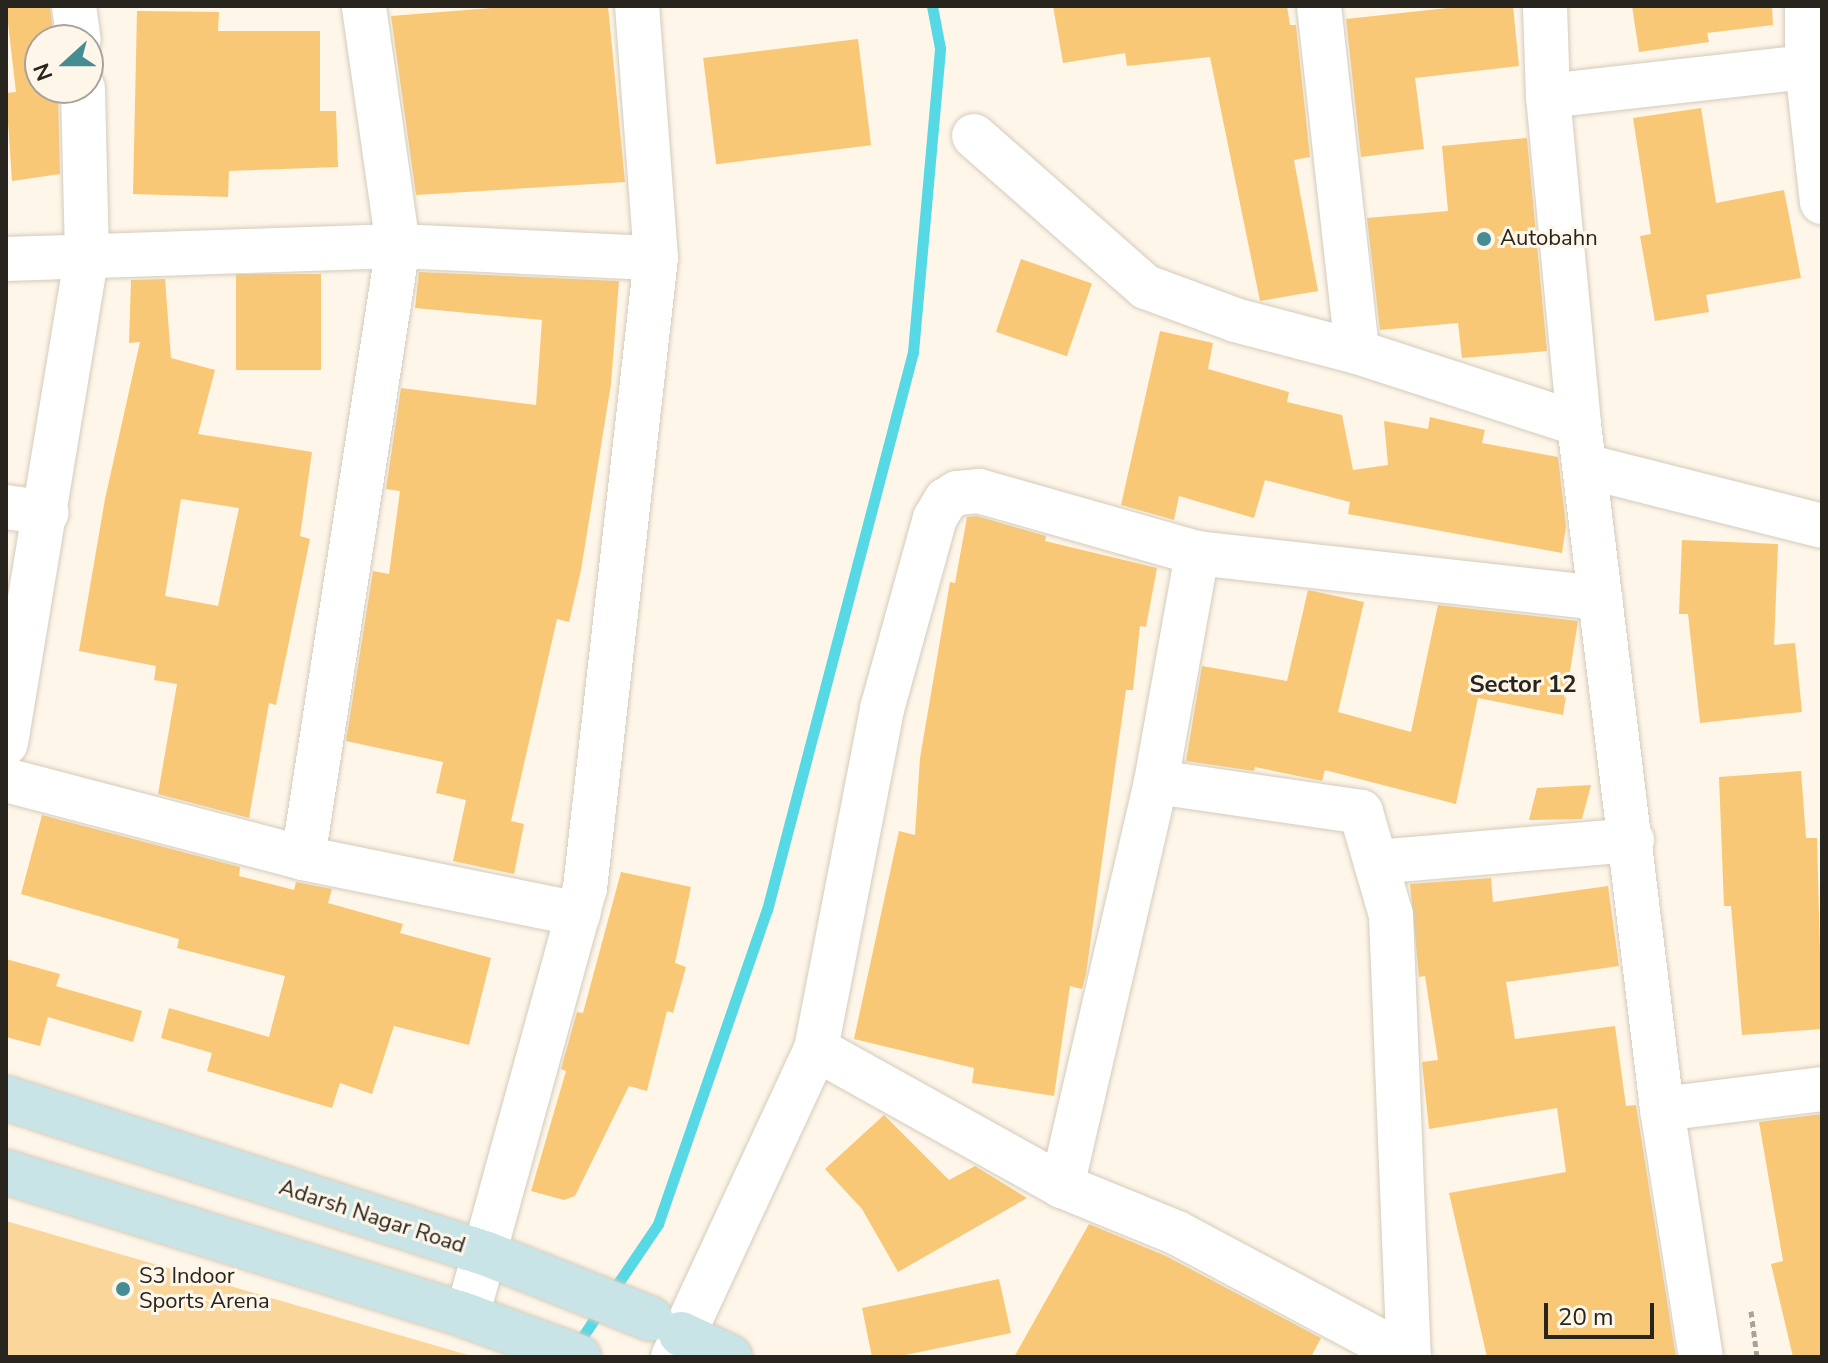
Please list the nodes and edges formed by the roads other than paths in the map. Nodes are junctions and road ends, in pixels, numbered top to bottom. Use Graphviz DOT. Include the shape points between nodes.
graph roads {
  1 [pos="364,6"];
  2 [pos="637,6"];
  3 [pos="1319,6"];
  4 [pos="1545,6"];
  5 [pos="1807,6"];
  6 [pos="1814,67"];
  7 [pos="1548,96"];
  8 [pos="83,104"];
  9 [pos="974,136"];
  10 [pos="1822,202"];
  11 [pos="398,246"];
  12 [pos="87,255"];
  13 [pos="656,258"];
  14 [pos="6,259"];
  15 [pos="1357,352"];
  16 [pos="1579,424"];
  17 [pos="1585,466"];
  18 [pos="27,510"];
  19 [pos="1822,526"];
  20 [pos="1197,553"];
  21 [pos="1601,598"];
  22 [pos="6,743"];
  23 [pos="6,780"];
  24 [pos="1156,782"];
  25 [pos="1632,840"];
  26 [pos="303,858"];
  27 [pos="1376,862"];
  28 [pos="578,914"];
  29 [pos="816,1049"];
  30 [pos="1822,1089"];
  31 [pos="6,1098"];
  32 [pos="1662,1109"];
  33 [pos="6,1172"];
  34 [pos="1062,1186"];
  35 [pos="487,1254"];
  36 [pos="467,1316"];
  37 [pos="668,1337"];
  38 [pos="579,1357"];
  39 [pos="730,1357"];
  40 [pos="1409,1357"];
  41 [pos="1701,1357"];
  1 -- 11 [label="street"];
  2 -- 13 [label="street"];
  3 -- 15 [label="street"];
  4 -- 7 [label="street"];
  5 -- 6 [label="street"];
  6 -- 7 [label="street"];
  6 -- 10 [label="street"];
  7 -- 16 [label="street"];
  8 -- 12 [label="street"];
  9 -- 15 [label="street" via="1146,287 1235,320"];
  11 -- 12 [label="street"];
  11 -- 13 [label="street"];
  11 -- 26 [label="street"];
  12 -- 14 [label="street"];
  12 -- 18 [label="street"];
  13 -- 28 [label="street" via="650,347"];
  15 -- 16 [label="street"];
  16 -- 17 [label="street"];
  17 -- 19 [label="street"];
  17 -- 21 [label="street"];
  18 -- 22 [label="street"];
  20 -- 21 [label="street"];
  20 -- 24 [label="street"];
  20 -- 29 [label="street" via="979,491 946,500 935,518 882,709"];
  21 -- 25 [label="street"];
  23 -- 26 [label="street"];
  24 -- 27 [label="street" via="1361,812"];
  24 -- 34 [label="street"];
  25 -- 27 [label="street"];
  25 -- 32 [label="street"];
  26 -- 28 [label="street"];
  27 -- 40 [label="street" via="1391,915"];
  28 -- 35 [label="street"];
  29 -- 34 [label="street"];
  29 -- 37 [label="street"];
  30 -- 32 [label="street"];
  31 -- 35 [label="main road, Adarsh Nagar Road"];
  32 -- 41 [label="street"];
  33 -- 36 [label="main road"];
  34 -- 40 [label="street" via="1177,1233"];
  35 -- 36 [label="street"];
  35 -- 37 [label="main road, Adarsh Nagar Road" via="560,1283"];
  36 -- 38 [label="main road"];
  37 -- 39 [label="main road, Adarsh Nagar Road"];
}
